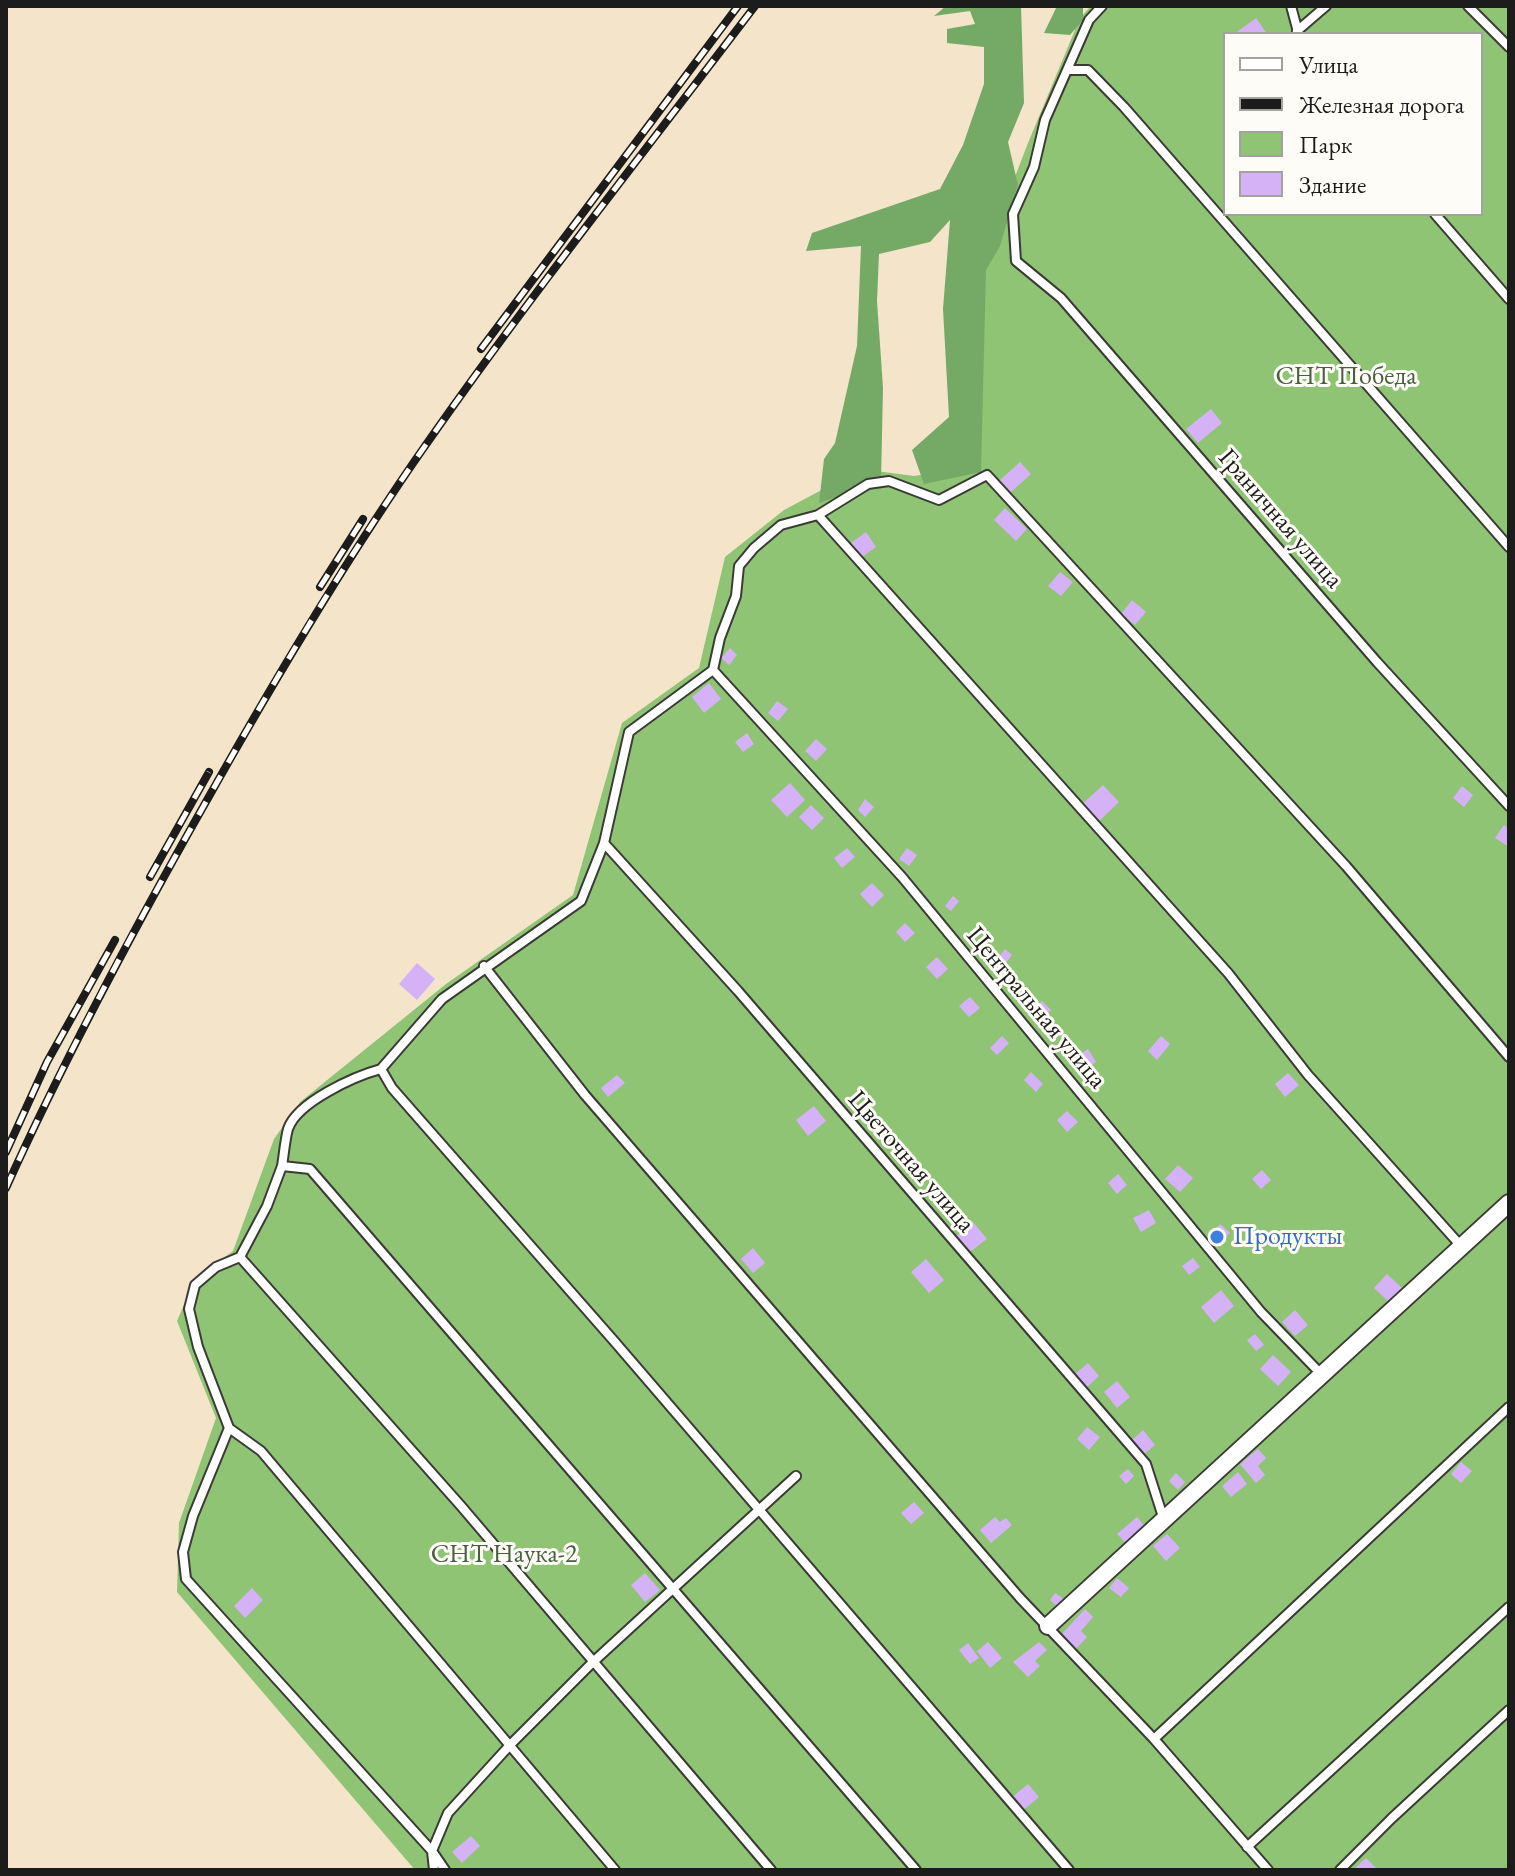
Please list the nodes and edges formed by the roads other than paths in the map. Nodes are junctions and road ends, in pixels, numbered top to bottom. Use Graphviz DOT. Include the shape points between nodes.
graph roads {
  1 [pos="1102,6"];
  2 [pos="1291,6"];
  3 [pos="1326,6"];
  4 [pos="1468,6"];
  5 [pos="1298,32"];
  6 [pos="1509,47"];
  7 [pos="1068,70"];
  8 [pos="1437,216"];
  9 [pos="1509,299"];
  10 [pos="818,515"];
  11 [pos="1509,547"];
  12 [pos="713,670"];
  13 [pos="1509,806"];
  14 [pos="604,843"];
  15 [pos="484,966"];
  16 [pos="1509,1057"];
  17 [pos="381,1069"];
  18 [pos="282,1166"];
  19 [pos="1509,1203"];
  20 [pos="1462,1247"];
  21 [pos="240,1257"];
  22 [pos="1322,1376"];
  23 [pos="1509,1407"];
  24 [pos="229,1428"];
  25 [pos="796,1476"];
  26 [pos="759,1509"];
  27 [pos="1164,1520"];
  28 [pos="673,1588"];
  29 [pos="1509,1607"];
  30 [pos="1048,1626"];
  31 [pos="593,1662"];
  32 [pos="1509,1710"];
  33 [pos="1154,1739"];
  34 [pos="510,1745"];
  35 [pos="1247,1847"];
  36 [pos="432,1851"];
  37 [pos="434,1870"];
  38 [pos="445,1870"];
  39 [pos="615,1870"];
  40 [pos="771,1870"];
  41 [pos="916,1870"];
  42 [pos="1069,1870"];
  43 [pos="1268,1870"];
  44 [pos="1340,1870"];
  1 -- 7 [label="lane" via="1089,20"];
  2 -- 5 [label="lane"];
  3 -- 5 [label="lane"];
  4 -- 6 [label="lane"];
  7 -- 11 [label="lane" via="1088,70 1124,107"];
  7 -- 13 [label="lane, Граничная улица" via="1013,214 1016,261 1061,298"];
  8 -- 9 [label="lane"];
  10 -- 12 [label="lane" via="781,525 739,566 736,596"];
  10 -- 16 [label="lane" via="868,484 889,481 939,500 987,475 1346,866"];
  10 -- 20 [label="lane" via="1218,961 1308,1075"];
  12 -- 14 [label="lane" via="629,732"];
  12 -- 22 [label="lane, Центральная улица" via="902,877 1261,1312"];
  14 -- 15 [label="lane" via="581,901"];
  14 -- 27 [label="lane, Цветочная улица" via="1146,1464"];
  15 -- 17 [label="lane" via="442,999"];
  15 -- 30 [label="lane" via="596,1107"];
  17 -- 18 [label="lane" via="360,1075 303,1108 289,1126"];
  17 -- 26 [label="lane" via="392,1088"];
  18 -- 21 [label="lane"];
  18 -- 28 [label="lane" via="310,1169"];
  19 -- 20 [label="street"];
  20 -- 22 [label="street"];
  21 -- 24 [label="lane" via="216,1267 195,1285 189,1309"];
  21 -- 31 [label="lane"];
  22 -- 27 [label="street"];
  23 -- 33 [label="lane"];
  24 -- 34 [label="lane" via="261,1451"];
  24 -- 36 [label="lane" via="193,1516 183,1552 186,1579"];
  25 -- 26 [label="lane"];
  26 -- 28 [label="lane"];
  26 -- 42 [label="lane"];
  27 -- 30 [label="street"];
  28 -- 31 [label="lane"];
  28 -- 41 [label="lane"];
  29 -- 35 [label="lane"];
  30 -- 33 [label="lane"];
  31 -- 34 [label="lane"];
  31 -- 40 [label="lane"];
  32 -- 44 [label="lane"];
  33 -- 35 [label="lane"];
  34 -- 36 [label="lane" via="448,1813"];
  34 -- 39 [label="lane"];
  35 -- 43 [label="lane"];
  36 -- 37 [label="lane"];
  36 -- 38 [label="lane"];
}
